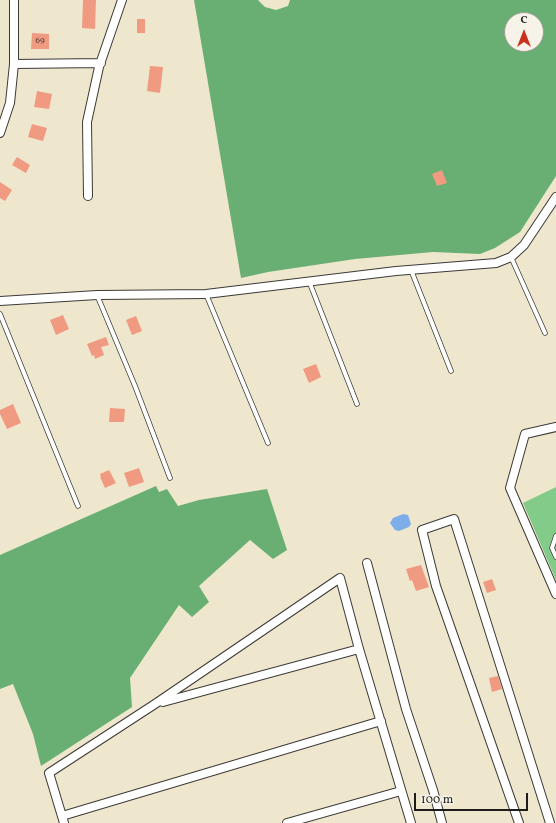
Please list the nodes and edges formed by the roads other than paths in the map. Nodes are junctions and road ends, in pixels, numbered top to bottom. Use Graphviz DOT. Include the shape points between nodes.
graph roads {
  1 [pos="14,0"];
  2 [pos="122,0"];
  3 [pos="101,63"];
  4 [pos="14,64"];
  5 [pos="0,133"];
  6 [pos="88,196"];
  7 [pos="556,197"];
  8 [pos="511,257"];
  9 [pos="411,270"];
  10 [pos="309,281"];
  11 [pos="206,294"];
  12 [pos="97,295"];
  13 [pos="0,300"];
  14 [pos="0,314"];
  15 [pos="545,333"];
  16 [pos="451,371"];
  17 [pos="357,404"];
  18 [pos="556,427"];
  19 [pos="268,443"];
  20 [pos="170,478"];
  21 [pos="78,506"];
  22 [pos="556,536"];
  23 [pos="556,557"];
  24 [pos="367,563"];
  25 [pos="556,594"];
  26 [pos="359,649"];
  27 [pos="155,704"];
  28 [pos="381,721"];
  29 [pos="402,790"];
  30 [pos="63,819"];
  31 [pos="287,823"];
  32 [pos="411,823"];
  33 [pos="442,823"];
  34 [pos="519,823"];
  35 [pos="550,823"];
  1 -- 4 [label="street"];
  2 -- 3 [label="street"];
  3 -- 4 [label="street"];
  3 -- 6 [label="street" via="87,122"];
  4 -- 5 [label="street" via="10,103"];
  7 -- 8 [label="street" via="524,245"];
  8 -- 9 [label="street" via="496,263"];
  8 -- 15 [label="lane"];
  9 -- 10 [label="street"];
  9 -- 16 [label="lane"];
  10 -- 11 [label="street"];
  10 -- 17 [label="lane"];
  11 -- 12 [label="street"];
  11 -- 19 [label="lane"];
  12 -- 13 [label="street"];
  12 -- 20 [label="lane"];
  14 -- 21 [label="lane"];
  18 -- 25 [label="street" via="525,434 510,488"];
  22 -- 23 [label="lane" via="552,548"];
  24 -- 33 [label="street" via="406,709"];
  26 -- 27 [label="street"];
  26 -- 27 [label="street" via="340,578"];
  26 -- 28 [label="street"];
  27 -- 30 [label="street" via="49,773"];
  28 -- 29 [label="street"];
  28 -- 30 [label="street"];
  29 -- 31 [label="street"];
  29 -- 32 [label="street"];
  34 -- 35 [label="street" via="436,586 422,530 454,519"];
}
